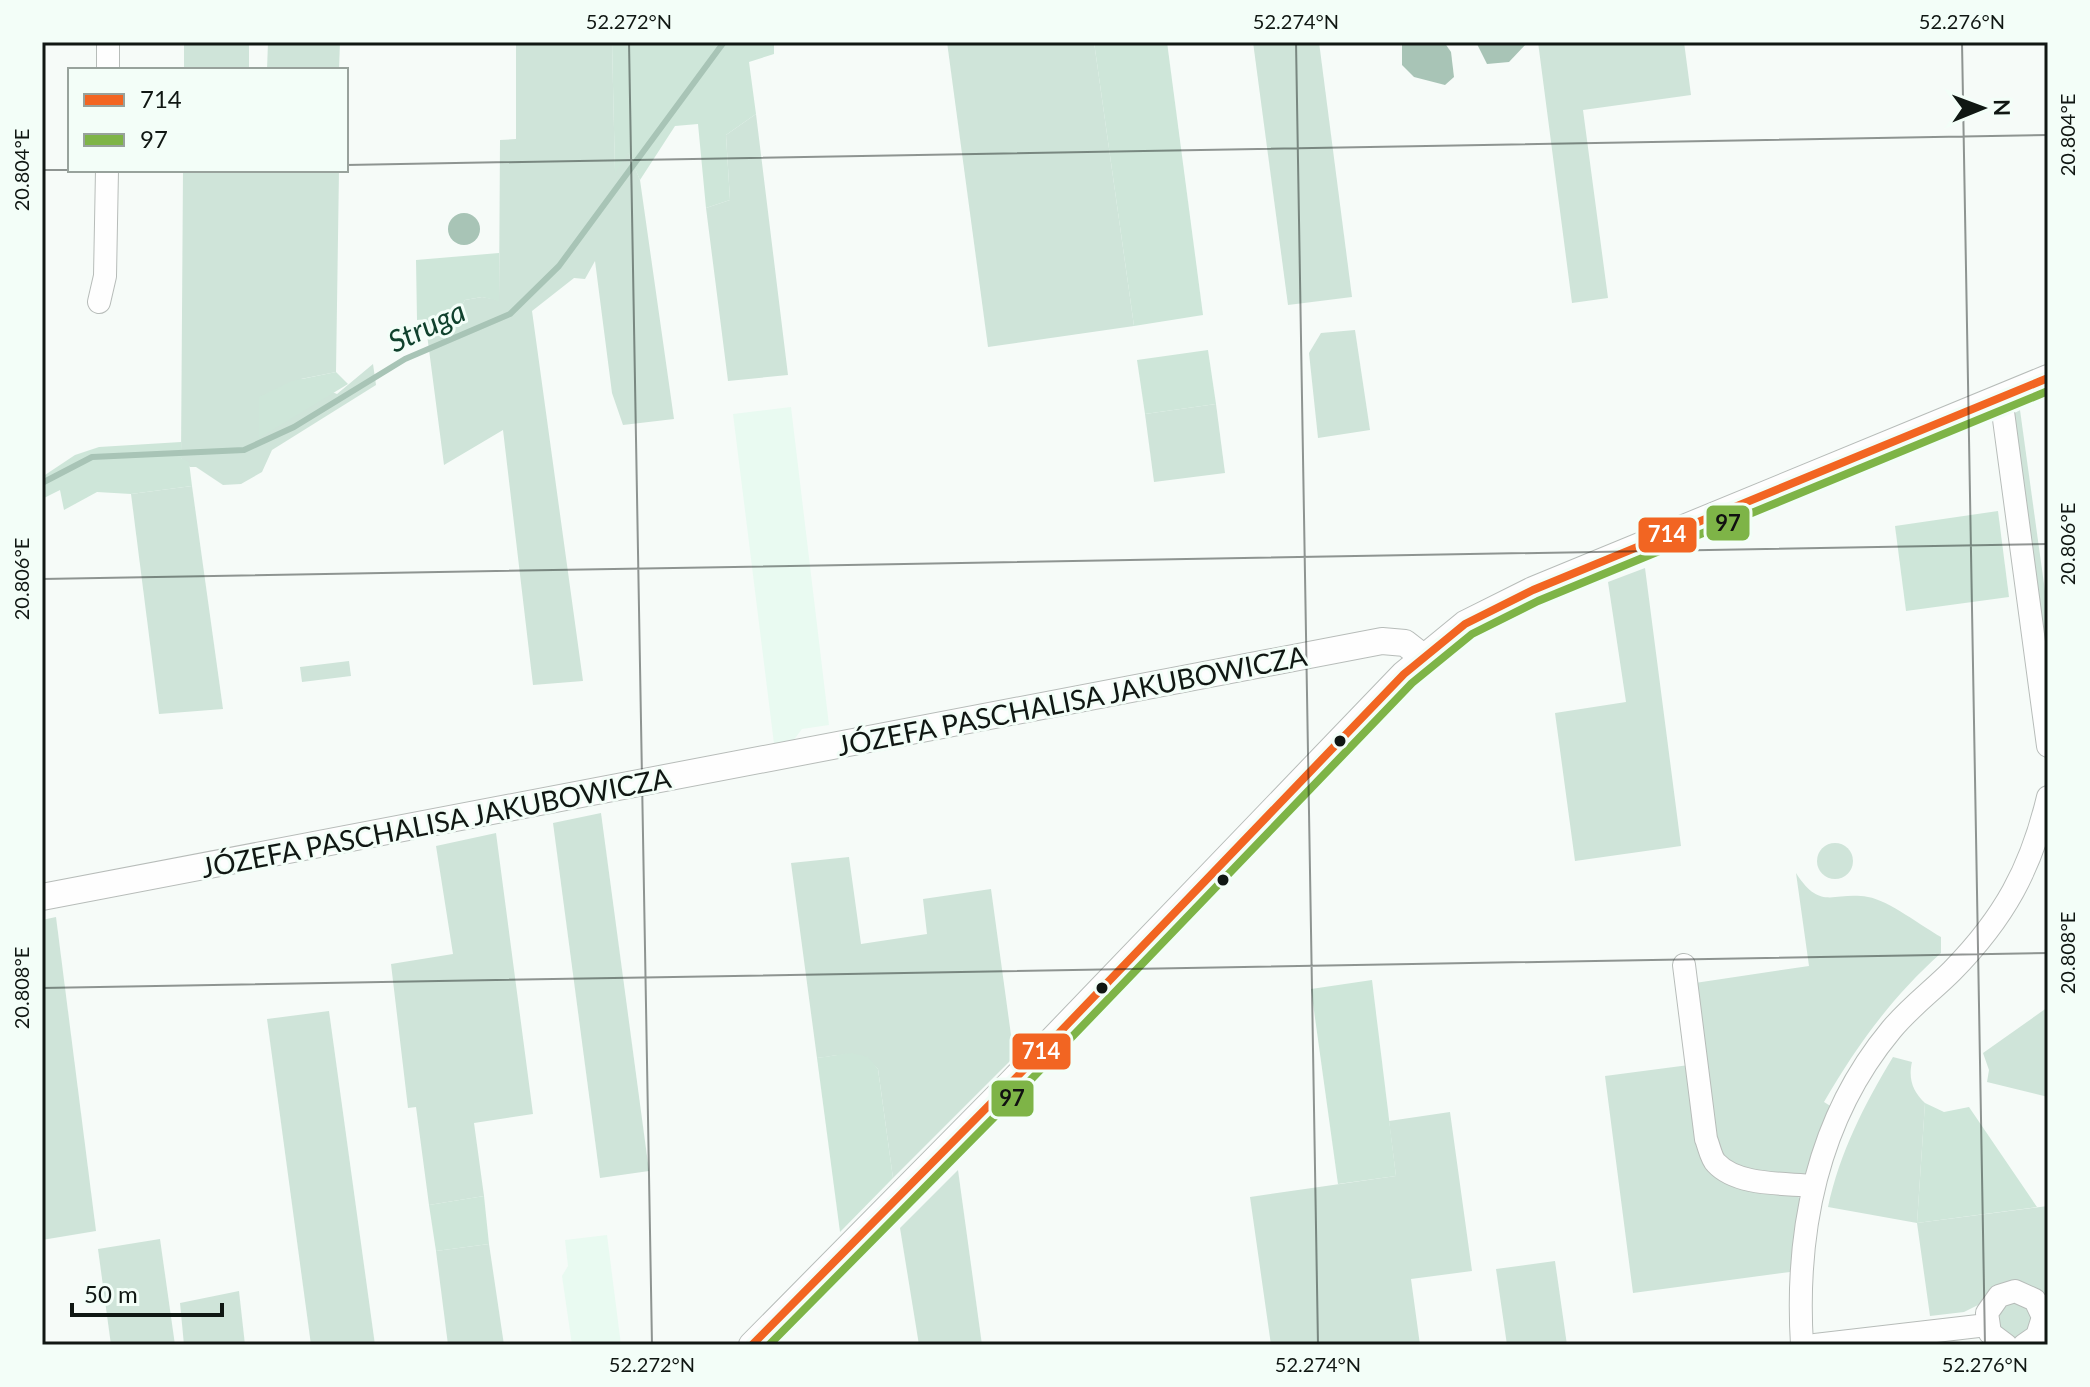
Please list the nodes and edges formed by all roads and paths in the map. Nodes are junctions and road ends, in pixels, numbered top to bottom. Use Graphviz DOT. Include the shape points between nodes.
graph roads {
  1 [pos="108,42"];
  2 [pos="108,68"];
  3 [pos="107,172"];
  4 [pos="99,302"];
  5 [pos="2048,378"];
  6 [pos="2001,397"];
  7 [pos="1423,657"];
  8 [pos="2048,746"];
  9 [pos="2048,797"];
  10 [pos="2040,862"];
  11 [pos="42,897"];
  12 [pos="1684,965"];
  13 [pos="1813,1186"];
  14 [pos="1987,1325"];
  15 [pos="752,1345"];
  16 [pos="1802,1345"];
  17 [pos="1815,1345"];
  18 [pos="2006,1345"];
  19 [pos="2024,1345"];
  1 -- 2 [label="street"];
  3 -- 4 [label="street" via="105,276"];
  5 -- 6 [label="street"];
  6 -- 7 [label="street" via="1491,608"];
  6 -- 8 [label="street"];
  7 -- 11 [label="street, JÓZEFA PASCHALISA JAKUBOWICZA" via="1405,643 1382,641"];
  7 -- 15 [label="street"];
  9 -- 10 [label="street"];
  10 -- 13 [label="street" via="1979,942 1908,1011 1863,1066 1826,1143"];
  12 -- 13 [label="street" via="1706,1139 1715,1162 1755,1181"];
  13 -- 16 [label="street" via="1799,1296"];
  14 -- 17 [label="street"];
  14 -- 18 [label="street"];
  14 -- 19 [label="street" via="1987,1313 1999,1296 2025,1292 2043,1317 2037,1336"];
}
